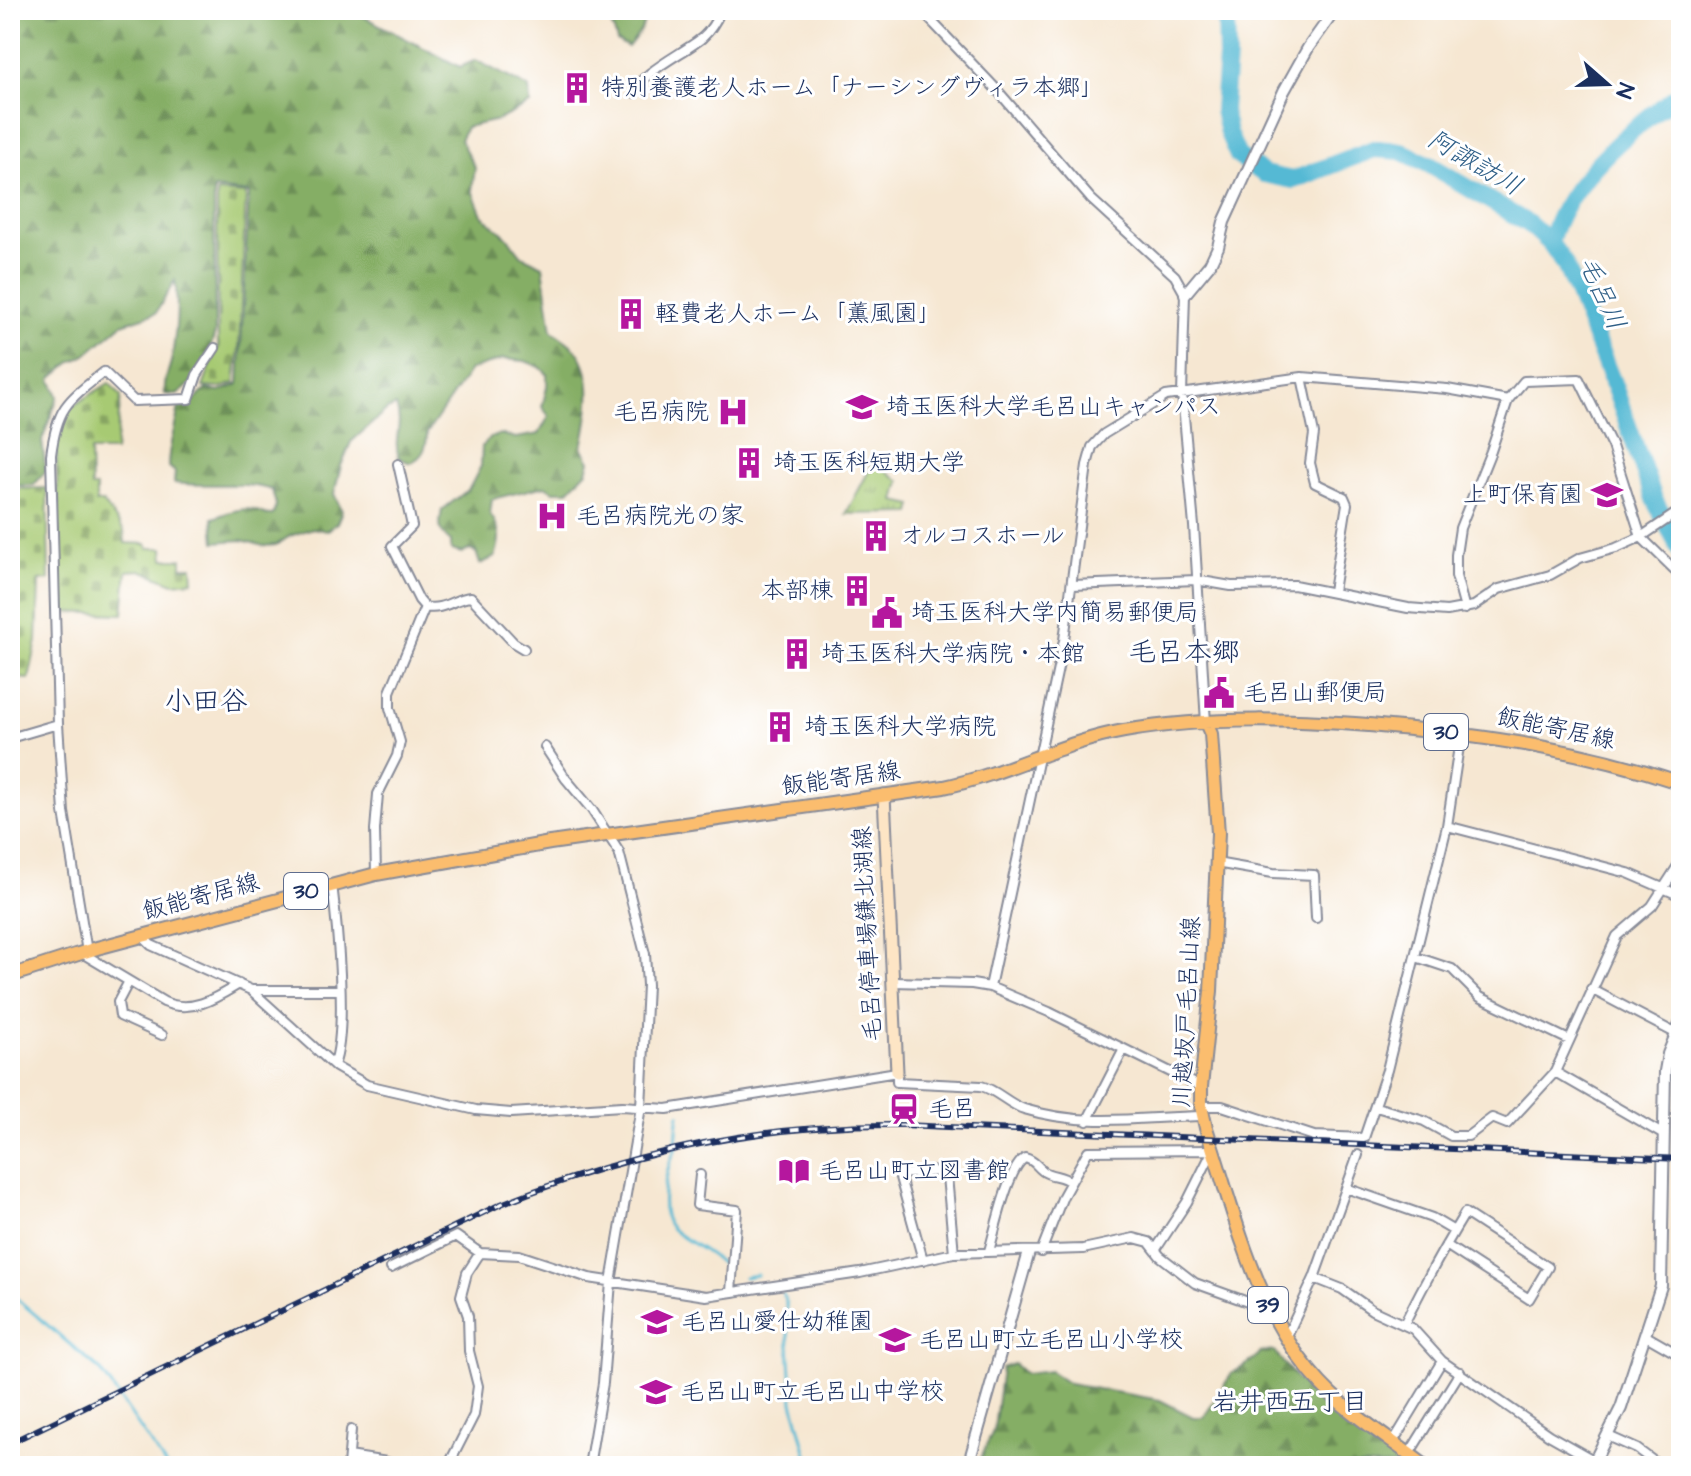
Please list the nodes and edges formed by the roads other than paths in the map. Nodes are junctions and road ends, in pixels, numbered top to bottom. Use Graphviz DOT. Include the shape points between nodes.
graph roads {
  1 [pos="721,10"];
  2 [pos="921,10"];
  3 [pos="1335,10"];
  4 [pos="635,93"];
  5 [pos="1185,294"];
  6 [pos="215,348"];
  7 [pos="1302,377"];
  8 [pos="1182,394"];
  9 [pos="1508,400"];
  10 [pos="398,464"];
  11 [pos="1678,512"];
  12 [pos="1644,534"];
  13 [pos="1681,576"];
  14 [pos="1196,580"];
  15 [pos="1073,585"];
  16 [pos="1333,591"];
  17 [pos="425,607"];
  18 [pos="1465,609"];
  19 [pos="524,649"];
  20 [pos="1206,723"];
  21 [pos="58,724"];
  22 [pos="1461,733"];
  23 [pos="10,738"];
  24 [pos="545,747"];
  25 [pos="1039,758"];
  26 [pos="1681,783"];
  27 [pos="884,795"];
  28 [pos="1447,826"];
  29 [pos="609,835"];
  30 [pos="1681,861"];
  31 [pos="1216,863"];
  32 [pos="376,874"];
  33 [pos="332,884"];
  34 [pos="1665,889"];
  35 [pos="1681,896"];
  36 [pos="1316,918"];
  37 [pos="142,936"];
  38 [pos="85,953"];
  39 [pos="1416,957"];
  40 [pos="10,976"];
  41 [pos="129,981"];
  42 [pos="893,982"];
  43 [pos="239,984"];
  44 [pos="990,987"];
  45 [pos="1591,989"];
  46 [pos="251,990"];
  47 [pos="339,990"];
  48 [pos="1681,1022"];
  49 [pos="1675,1033"];
  50 [pos="162,1035"];
  51 [pos="1569,1040"];
  52 [pos="1124,1049"];
  53 [pos="334,1065"];
  54 [pos="897,1072"];
  55 [pos="1555,1072"];
  56 [pos="1201,1087"];
  57 [pos="641,1107"];
  58 [pos="1376,1107"];
  59 [pos="1202,1111"];
  60 [pos="1087,1121"];
  61 [pos="1664,1135"];
  62 [pos="1213,1150"];
  63 [pos="1358,1155"];
  64 [pos="700,1175"];
  65 [pos="1070,1182"];
  66 [pos="1346,1188"];
  67 [pos="1454,1231"];
  68 [pos="1446,1245"];
  69 [pos="1156,1249"];
  70 [pos="989,1251"];
  71 [pos="1029,1252"];
  72 [pos="1041,1252"];
  73 [pos="480,1253"];
  74 [pos="954,1253"];
  75 [pos="923,1260"];
  76 [pos="391,1268"];
  77 [pos="1314,1278"];
  78 [pos="611,1282"];
  79 [pos="731,1292"];
  80 [pos="1270,1310"];
  81 [pos="1404,1324"];
  82 [pos="1646,1336"];
  83 [pos="1286,1339"];
  84 [pos="1681,1356"];
  85 [pos="1442,1361"];
  86 [pos="1460,1372"];
  87 [pos="351,1430"];
  88 [pos="1608,1436"];
  89 [pos="1393,1442"];
  90 [pos="1409,1454"];
  91 [pos="348,1461"];
  92 [pos="387,1462"];
  93 [pos="1593,1463"];
  94 [pos="448,1466"];
  95 [pos="589,1466"];
  96 [pos="968,1466"];
  97 [pos="1425,1466"];
  98 [pos="1660,1466"];
  1 -- 4 [label="street" via="705,35 642,79"];
  2 -- 5 [label="street" via="1091,199 1175,276"];
  3 -- 5 [label="street" via="1284,91 1210,264"];
  5 -- 8 [label="street"];
  6 -- 21 [label="street" via="189,399 134,401 104,372 72,398 55,425 51,455"];
  7 -- 8 [label="street"];
  7 -- 9 [label="street" via="1433,387"];
  7 -- 16 [label="street" via="1314,434 1310,463 1315,483 1344,497 1347,504"];
  8 -- 14 [label="street"];
  8 -- 15 [label="street" via="1166,396 1092,447"];
  9 -- 12 [label="street" via="1524,381 1579,379 1612,446"];
  9 -- 18 [label="street" via="1460,528 1456,576"];
  10 -- 17 [label="street" via="412,526 392,546"];
  11 -- 12 [label="street"];
  12 -- 13 [label="street"];
  12 -- 18 [label="street" via="1550,575 1499,589"];
  14 -- 15 [label="street"];
  14 -- 16 [label="street"];
  14 -- 20 [label="street"];
  15 -- 25 [label="street"];
  16 -- 18 [label="street" via="1429,612"];
  17 -- 19 [label="street" via="444,608 471,597"];
  17 -- 32 [label="street" via="390,692 400,742 378,794"];
  20 -- 22 [label="main road, 飯能寄居線 / 30" via="1303,720"];
  20 -- 25 [label="main road, 飯能寄居線 / 30" via="1112,733"];
  20 -- 31 [label="main road, 川越坂戸毛呂山線 / 39" via="1217,805"];
  21 -- 23 [label="street"];
  21 -- 38 [label="street" via="64,812"];
  22 -- 26 [label="main road, 飯能寄居線 / 30" via="1578,752"];
  22 -- 28 [label="street"];
  24 -- 29 [label="street"];
  25 -- 27 [label="main road, 飯能寄居線 / 30" via="959,784"];
  25 -- 44 [label="street"];
  27 -- 29 [label="main road, 飯能寄居線 / 30"];
  27 -- 42 [label="main road, 毛呂停車場鎌北湖線"];
  28 -- 34 [label="street" via="1628,873"];
  28 -- 39 [label="street"];
  29 -- 32 [label="main road, 飯能寄居線 / 30"];
  29 -- 57 [label="street" via="619,852 645,954"];
  30 -- 34 [label="street"];
  31 -- 36 [label="street" via="1314,875"];
  31 -- 56 [label="main road, 川越坂戸毛呂山線 / 39"];
  32 -- 33 [label="main road, 飯能寄居線 / 30"];
  33 -- 37 [label="main road, 飯能寄居線 / 30"];
  33 -- 47 [label="street"];
  34 -- 35 [label="street"];
  34 -- 45 [label="street" via="1617,936"];
  37 -- 38 [label="main road, 飯能寄居線 / 30"];
  37 -- 43 [label="street" via="151,945"];
  38 -- 40 [label="main road, 飯能寄居線 / 30"];
  38 -- 41 [label="street"];
  39 -- 51 [label="street" via="1452,969 1480,997"];
  39 -- 58 [label="street"];
  41 -- 43 [label="street" via="179,1007 215,998"];
  41 -- 50 [label="street" via="118,1002 120,1016"];
  42 -- 44 [label="street"];
  42 -- 54 [label="main road, 毛呂停車場鎌北湖線"];
  43 -- 46 [label="street"];
  44 -- 52 [label="street"];
  45 -- 49 [label="street"];
  45 -- 51 [label="street"];
  46 -- 47 [label="street"];
  46 -- 53 [label="street"];
  47 -- 53 [label="street" via="339,1052"];
  48 -- 49 [label="street"];
  49 -- 61 [label="street" via="1665,1071"];
  51 -- 55 [label="street"];
  52 -- 56 [label="street"];
  52 -- 60 [label="street"];
  53 -- 57 [label="street" via="375,1088 494,1113"];
  54 -- 57 [label="street" via="667,1109"];
  54 -- 60 [label="street" via="897,1082 986,1087 1024,1109"];
  55 -- 58 [label="street" via="1507,1124 1492,1118 1468,1136 1451,1136 1424,1121"];
  55 -- 61 [label="street"];
  56 -- 59 [label="main road, 川越坂戸毛呂山線 / 39"];
  57 -- 78 [label="street"];
  58 -- 59 [label="street" via="1364,1138 1314,1136 1222,1106"];
  59 -- 60 [label="street"];
  59 -- 62 [label="main road, 川越坂戸毛呂山線 / 39"];
  61 -- 82 [label="street" via="1662,1273"];
  62 -- 65 [label="street" via="1091,1149"];
  62 -- 69 [label="street"];
  62 -- 80 [label="main road, 川越坂戸毛呂山線 / 39"];
  63 -- 66 [label="street"];
  64 -- 79 [label="street" via="697,1205 737,1210"];
  65 -- 70 [label="street" via="1044,1172 1033,1160 1020,1160"];
  65 -- 72 [label="street"];
  66 -- 67 [label="street"];
  66 -- 77 [label="street"];
  67 -- 68 [label="street"];
  67 -- 68 [label="street" via="1465,1213 1548,1267 1529,1299"];
  68 -- 81 [label="street"];
  69 -- 72 [label="street" via="1134,1238"];
  69 -- 80 [label="street" via="1195,1283"];
  70 -- 71 [label="street"];
  70 -- 74 [label="street"];
  71 -- 72 [label="street"];
  71 -- 96 [label="street"];
  73 -- 76 [label="street" via="456,1236"];
  73 -- 78 [label="street" via="519,1255"];
  73 -- 94 [label="street" via="461,1296 478,1386 474,1415"];
  74 -- 75 [label="street"];
  74 -- 75 [label="street" via="947,1176 941,1171 899,1174"];
  75 -- 79 [label="street"];
  77 -- 81 [label="street"];
  77 -- 83 [label="street"];
  78 -- 79 [label="street" via="706,1296"];
  78 -- 95 [label="street" via="603,1383"];
  80 -- 83 [label="main road, 川越坂戸毛呂山線 / 39"];
  81 -- 85 [label="street"];
  82 -- 84 [label="street"];
  82 -- 88 [label="street"];
  83 -- 89 [label="main road, 川越坂戸毛呂山線 / 39" via="1341,1404"];
  85 -- 86 [label="street"];
  85 -- 89 [label="street"];
  86 -- 90 [label="street"];
  86 -- 93 [label="street"];
  87 -- 91 [label="street"];
  88 -- 93 [label="street"];
  88 -- 98 [label="street"];
  89 -- 90 [label="main road, 川越坂戸毛呂山線 / 39"];
  90 -- 97 [label="main road, 川越坂戸毛呂山線 / 39"];
  91 -- 92 [label="street"];
}
